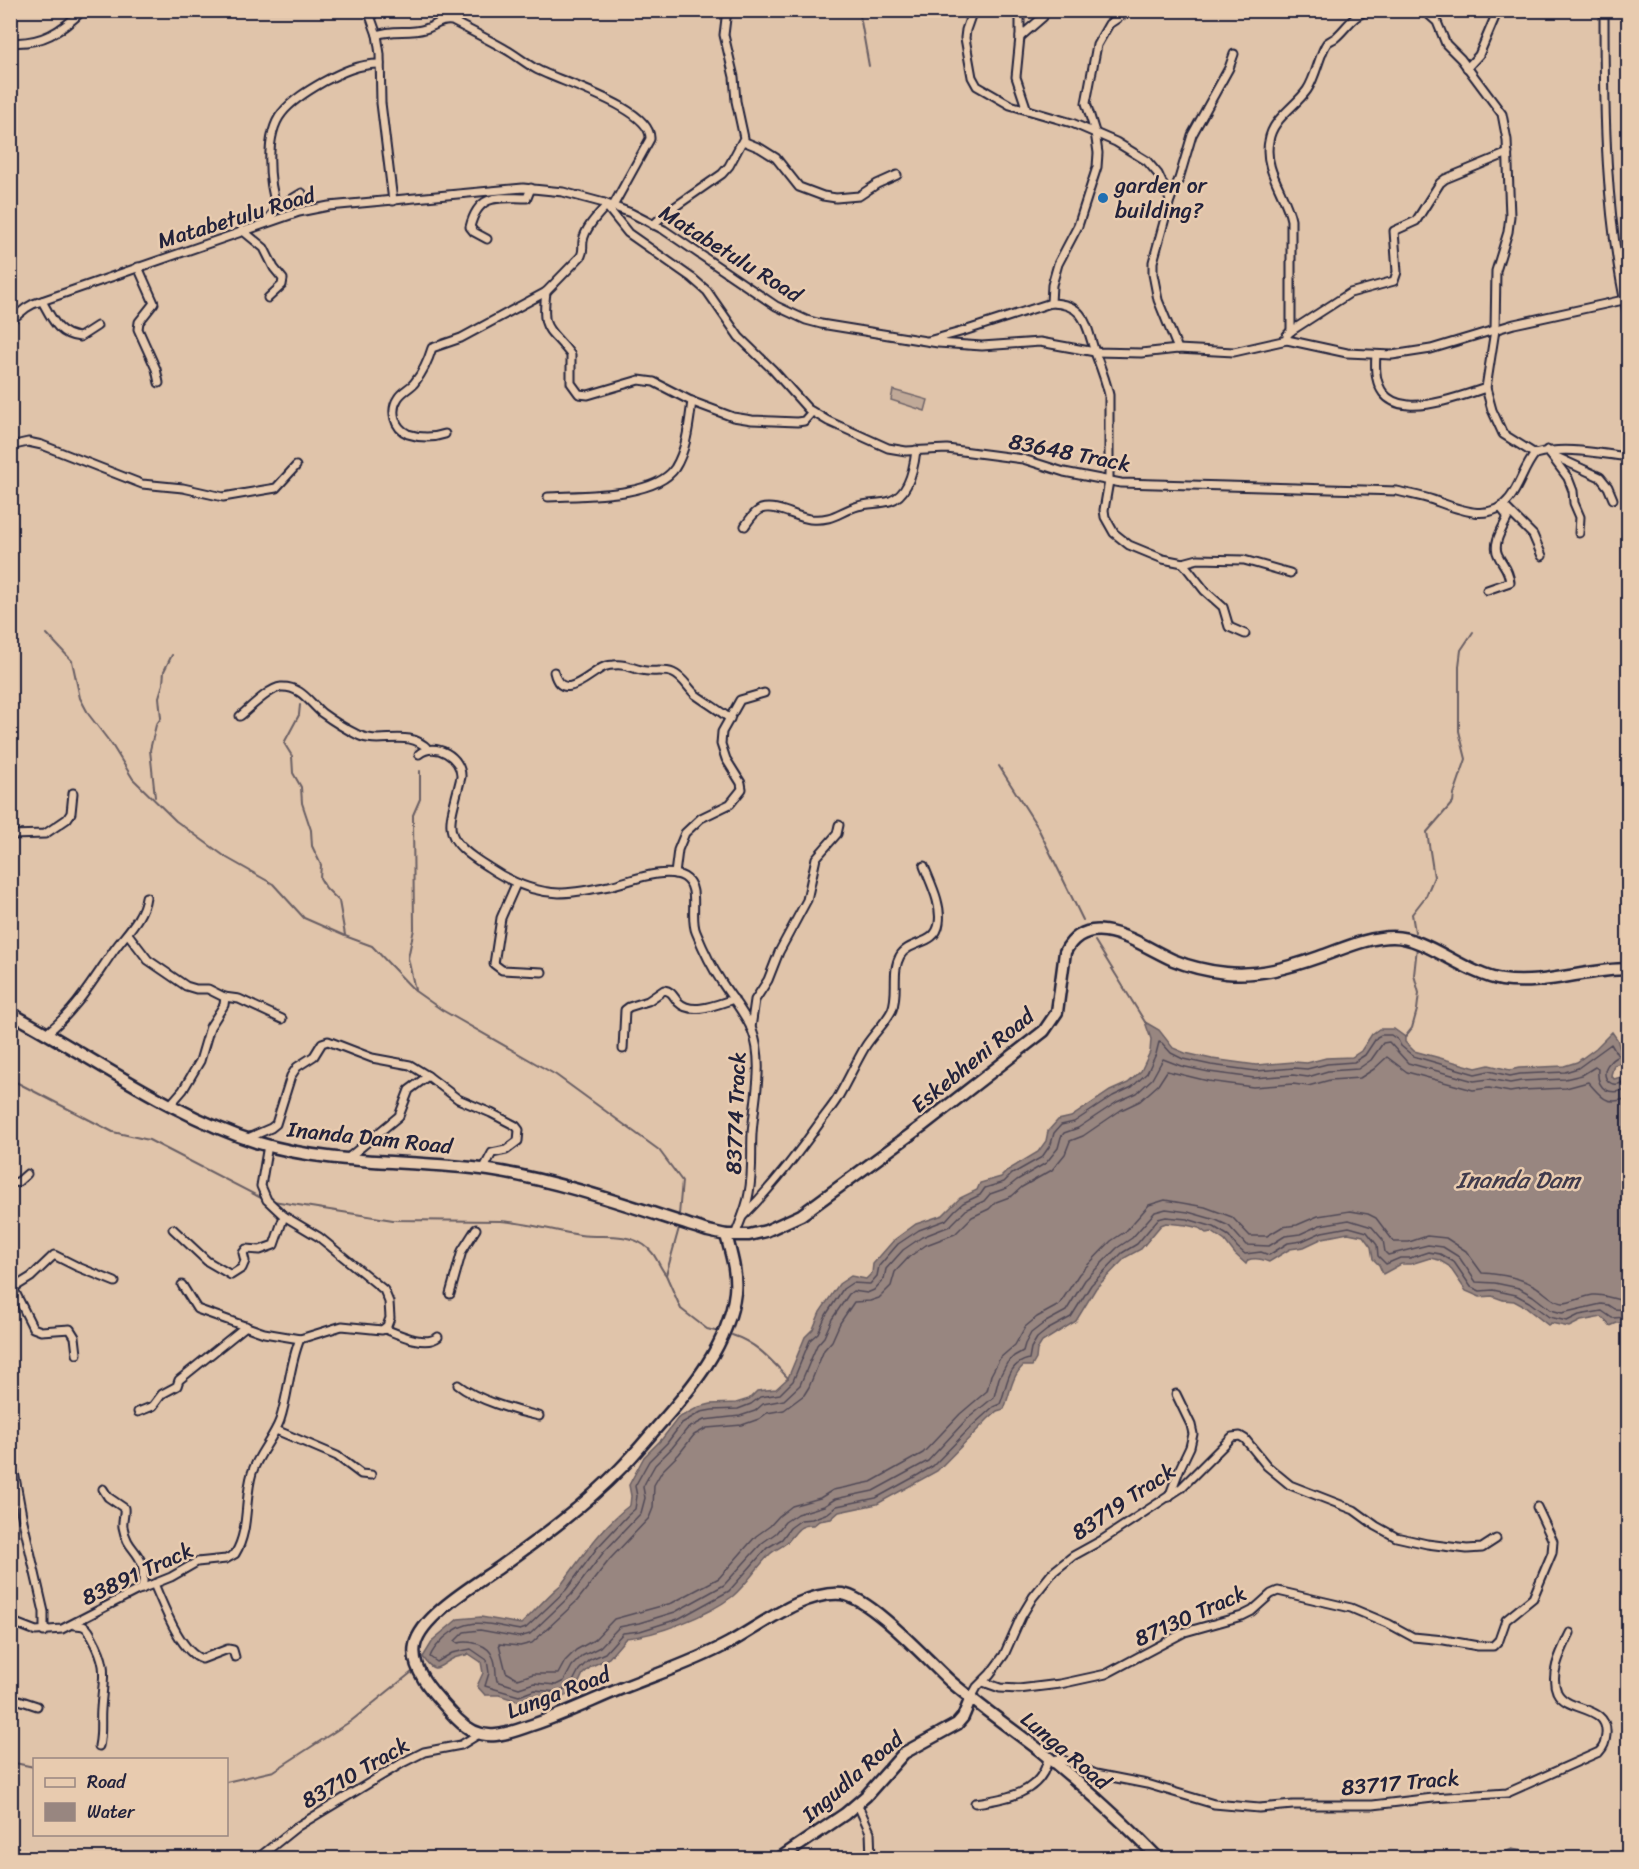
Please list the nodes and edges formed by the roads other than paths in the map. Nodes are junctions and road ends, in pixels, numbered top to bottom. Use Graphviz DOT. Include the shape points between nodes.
graph roads {
  1 [pos="83,10"];
  2 [pos="368,10"];
  3 [pos="727,10"];
  4 [pos="973,10"];
  5 [pos="1020,10"];
  6 [pos="1130,10"];
  7 [pos="1370,10"];
  8 [pos="1419,10"];
  9 [pos="1498,10"];
  10 [pos="1604,10"];
  11 [pos="1043,17"];
  12 [pos="377,35"];
  13 [pos="1020,37"];
  14 [pos="10,42"];
  15 [pos="1234,54"];
  16 [pos="380,64"];
  17 [pos="1467,68"];
  18 [pos="1027,110"];
  19 [pos="1095,132"];
  20 [pos="743,141"];
  21 [pos="1508,153"];
  22 [pos="897,176"];
  23 [pos="531,188"];
  24 [pos="302,193"];
  25 [pos="1170,200"];
  26 [pos="393,201"];
  27 [pos="607,205"];
  28 [pos="277,208"];
  29 [pos="266,222"];
  30 [pos="653,225"];
  31 [pos="242,231"];
  32 [pos="487,240"];
  33 [pos="138,267"];
  34 [pos="546,292"];
  35 [pos="268,298"];
  36 [pos="1627,299"];
  37 [pos="42,301"];
  38 [pos="1051,303"];
  39 [pos="1629,316"];
  40 [pos="10,321"];
  41 [pos="97,326"];
  42 [pos="1495,330"];
  43 [pos="1291,331"];
  44 [pos="1287,340"];
  45 [pos="923,342"];
  46 [pos="1178,349"];
  47 [pos="1095,352"];
  48 [pos="1376,355"];
  49 [pos="159,383"];
  50 [pos="1486,388"];
  51 [pos="692,401"];
  52 [pos="812,412"];
  53 [pos="445,434"];
  54 [pos="10,446"];
  55 [pos="916,450"];
  56 [pos="1547,451"];
  57 [pos="1535,454"];
  58 [pos="1629,457"];
  59 [pos="296,466"];
  60 [pos="1109,481"];
  61 [pos="548,497"];
  62 [pos="1613,499"];
  63 [pos="1502,507"];
  64 [pos="745,526"];
  65 [pos="1579,532"];
  66 [pos="1542,556"];
  67 [pos="1183,563"];
  68 [pos="1290,573"];
  69 [pos="1487,590"];
  70 [pos="1245,634"];
  71 [pos="554,672"];
  72 [pos="764,693"];
  73 [pos="240,716"];
  74 [pos="730,719"];
  75 [pos="428,749"];
  76 [pos="419,754"];
  77 [pos="73,793"];
  78 [pos="839,825"];
  79 [pos="10,835"];
  80 [pos="924,866"];
  81 [pos="675,874"];
  82 [pos="516,884"];
  83 [pos="146,897"];
  84 [pos="128,934"];
  85 [pos="1629,969"];
  86 [pos="542,972"];
  87 [pos="225,997"];
  88 [pos="734,999"];
  89 [pos="10,1013"];
  90 [pos="282,1019"];
  91 [pos="751,1028"];
  92 [pos="47,1034"];
  93 [pos="623,1048"];
  94 [pos="428,1076"];
  95 [pos="170,1105"];
  96 [pos="247,1138"];
  97 [pos="268,1145"];
  98 [pos="348,1158"];
  99 [pos="483,1170"];
  100 [pos="27,1174"];
  101 [pos="10,1183"];
  102 [pos="284,1216"];
  103 [pos="741,1218"];
  104 [pos="173,1229"];
  105 [pos="476,1229"];
  106 [pos="730,1235"];
  107 [pos="749,1235"];
  108 [pos="115,1282"];
  109 [pos="182,1285"];
  110 [pos="12,1289"];
  111 [pos="450,1294"];
  112 [pos="246,1326"];
  113 [pos="385,1329"];
  114 [pos="438,1337"];
  115 [pos="300,1339"];
  116 [pos="77,1354"];
  117 [pos="458,1385"];
  118 [pos="1176,1394"];
  119 [pos="138,1412"];
  120 [pos="539,1416"];
  121 [pos="276,1430"];
  122 [pos="10,1450"];
  123 [pos="371,1475"];
  124 [pos="103,1489"];
  125 [pos="1169,1497"];
  126 [pos="1537,1507"];
  127 [pos="1496,1539"];
  128 [pos="154,1584"];
  129 [pos="141,1589"];
  130 [pos="10,1621"];
  131 [pos="69,1626"];
  132 [pos="44,1632"];
  133 [pos="1570,1633"];
  134 [pos="235,1657"];
  135 [pos="983,1682"];
  136 [pos="10,1697"];
  137 [pos="971,1698"];
  138 [pos="37,1706"];
  139 [pos="479,1734"];
  140 [pos="99,1746"];
  141 [pos="1050,1760"];
  142 [pos="857,1803"];
  143 [pos="975,1803"];
  144 [pos="258,1858"];
  145 [pos="780,1858"];
  146 [pos="871,1858"];
  147 [pos="1158,1858"];
  1 -- 14 [label="street" via="43,40"];
  2 -- 12 [label="street"];
  3 -- 20 [label="street" via="724,35"];
  4 -- 18 [label="street" via="965,38 972,77 982,90"];
  5 -- 13 [label="street"];
  6 -- 19 [label="street" via="1108,24 1097,45 1086,103"];
  7 -- 43 [label="street" via="1327,43 1311,84 1269,138 1270,163 1291,220"];
  8 -- 17 [label="street" via="1437,22 1446,45"];
  9 -- 17 [label="street" via="1479,55"];
  10 -- 36 [label="street" via="1604,125 1617,254"];
  11 -- 13 [label="street"];
  12 -- 16 [label="street"];
  12 -- 27 [label="street" via="421,30 452,21 537,70 605,97 637,119 649,129 650,139"];
  13 -- 18 [label="street" via="1016,77"];
  15 -- 25 [label="street" via="1192,135"];
  16 -- 26 [label="street"];
  16 -- 28 [label="street" via="364,64 340,73 313,88 279,116 270,168"];
  17 -- 21 [label="street" via="1499,108"];
  18 -- 19 [label="street"];
  19 -- 25 [label="street" via="1147,161"];
  19 -- 38 [label="street" via="1096,174 1078,226 1058,264"];
  20 -- 22 [label="street" via="776,158 799,187 830,198 859,196"];
  20 -- 30 [label="street" via="726,170"];
  21 -- 42 [label="street" via="1510,216 1496,271"];
  21 -- 43 [label="street" via="1446,179 1416,221 1394,231 1394,281 1350,293"];
  23 -- 26 [label="street, Matabetulu Road"];
  23 -- 27 [label="street, Matabetulu Road" via="563,192"];
  23 -- 32 [label="street" via="527,198 497,197 477,211 470,227"];
  24 -- 28 [label="street"];
  25 -- 46 [label="street" via="1153,274 1158,300"];
  26 -- 29 [label="street, Matabetulu Road" via="329,206"];
  27 -- 30 [label="street, Matabetulu Road"];
  27 -- 34 [label="street" via="584,237 582,256"];
  27 -- 52 [label="street, 83648 Track" via="628,233 706,291 739,337"];
  28 -- 29 [label="street"];
  29 -- 31 [label="street, Matabetulu Road"];
  30 -- 45 [label="street, Matabetulu Road" via="776,306 806,320"];
  31 -- 33 [label="street, Matabetulu Road"];
  31 -- 35 [label="street" via="264,248 283,279"];
  33 -- 37 [label="street, Matabetulu Road"];
  33 -- 49 [label="street" via="154,303 139,322 138,333"];
  34 -- 51 [label="street" via="545,324 572,355 570,377 575,391 588,395 639,380 665,386"];
  34 -- 53 [label="street" via="461,338 432,348 428,363 398,399 395,422 404,432 423,437"];
  36 -- 39 [label="street"];
  36 -- 42 [label="street, Matabetulu Road"];
  37 -- 40 [label="street, Matabetulu Road"];
  37 -- 41 [label="street" via="64,333 80,337"];
  38 -- 45 [label="street"];
  38 -- 47 [label="street" via="1072,308 1086,320"];
  42 -- 48 [label="street, Matabetulu Road" via="1431,349"];
  42 -- 50 [label="street"];
  43 -- 44 [label="street"];
  44 -- 46 [label="street, Matabetulu Road" via="1233,352"];
  44 -- 48 [label="street, Matabetulu Road"];
  45 -- 47 [label="street, Matabetulu Road" via="982,346 1040,342"];
  46 -- 47 [label="street, Matabetulu Road"];
  47 -- 60 [label="street" via="1109,395"];
  48 -- 50 [label="street" via="1380,390 1394,403 1431,404"];
  50 -- 57 [label="street" via="1503,434"];
  51 -- 52 [label="street" via="732,417 752,420 801,422"];
  51 -- 61 [label="street" via="687,437 670,474 645,486 609,495"];
  52 -- 55 [label="street, 83648 Track" via="888,448"];
  54 -- 59 [label="street" via="28,442 42,445 142,484 223,497 276,488"];
  55 -- 60 [label="street, 83648 Track" via="947,449 1023,459"];
  55 -- 64 [label="street" via="907,485 892,500 819,519 761,509"];
  56 -- 57 [label="street"];
  56 -- 58 [label="street"];
  56 -- 62 [label="street" via="1600,477"];
  56 -- 65 [label="street" via="1568,478 1580,517"];
  57 -- 63 [label="street"];
  60 -- 63 [label="street, 83648 Track" via="1397,491 1468,512 1493,512"];
  60 -- 67 [label="street" via="1105,517 1120,540 1141,551"];
  63 -- 66 [label="street" via="1533,535"];
  63 -- 69 [label="street" via="1508,517 1497,552 1509,570 1509,582"];
  67 -- 68 [label="street" via="1198,558 1244,560"];
  67 -- 70 [label="street" via="1222,607 1229,627"];
  71 -- 74 [label="street" via="558,681 570,686 613,665 669,672"];
  72 -- 74 [label="street" via="740,700"];
  73 -- 75 [label="street" via="272,690 293,689 363,738 416,739"];
  74 -- 81 [label="street" via="722,732 721,744 742,789 730,804 701,818 685,833"];
  75 -- 76 [label="street"];
  75 -- 82 [label="street" via="451,756 461,771 451,823 455,842 468,855"];
  77 -- 79 [label="street" via="71,813 51,830 45,834"];
  78 -- 91 [label="street" via="837,834 816,858 807,900 755,1000"];
  80 -- 103 [label="street" via="940,921 936,932 898,958 894,1004 888,1016 869,1040 800,1153"];
  81 -- 82 [label="street" via="561,893"];
  81 -- 88 [label="street, 83774 Track" via="690,882 694,929 713,969"];
  82 -- 86 [label="street" via="501,918 494,964 502,970"];
  83 -- 84 [label="street"];
  84 -- 87 [label="street" via="148,960 174,979"];
  84 -- 92 [label="street" via="66,1017"];
  85 -- 107 [label="street, Eskebheni Road" via="1533,981 1501,980 1395,937 1353,945 1280,970 1249,974 1203,969 1114,933 1084,933 1065,952 1056,1012 1044,1031 821,1202 784,1224"];
  87 -- 90 [label="street" via="239,999"];
  87 -- 95 [label="street" via="211,1024 200,1061"];
  88 -- 91 [label="street, 83774 Track"];
  88 -- 93 [label="street" via="693,1008 664,990 625,1010"];
  89 -- 92 [label="street, Inanda Dam Road"];
  91 -- 103 [label="street, 83774 Track" via="757,1087 751,1181"];
  92 -- 95 [label="street, Inanda Dam Road"];
  94 -- 96 [label="street" via="410,1065 366,1056 325,1041 291,1076 276,1124"];
  94 -- 98 [label="street" via="408,1092 399,1116"];
  94 -- 99 [label="street" via="458,1099 519,1130 516,1143 492,1154"];
  95 -- 96 [label="street, Inanda Dam Road"];
  96 -- 97 [label="street, Inanda Dam Road"];
  97 -- 98 [label="street, Inanda Dam Road"];
  97 -- 102 [label="street" via="262,1190"];
  98 -- 99 [label="street, Inanda Dam Road"];
  99 -- 106 [label="street, Inanda Dam Road" via="535,1179"];
  100 -- 101 [label="street"];
  102 -- 104 [label="street" via="274,1245 246,1249 242,1268 231,1275 207,1261"];
  102 -- 113 [label="street" via="319,1237 384,1290 390,1312"];
  103 -- 106 [label="street, 83774 Track"];
  105 -- 111 [label="street" via="462,1251"];
  106 -- 107 [label="street, Inanda Dam Road"];
  106 -- 139 [label="street" via="735,1292 726,1327 705,1368 678,1404 620,1470 575,1511 430,1619 418,1634 414,1652 419,1670 448,1708"];
  108 -- 110 [label="street" via="54,1254"];
  109 -- 112 [label="street" via="197,1309"];
  110 -- 116 [label="street" via="33,1328 70,1329"];
  112 -- 115 [label="street"];
  112 -- 119 [label="street" via="177,1386 162,1394 153,1406"];
  113 -- 114 [label="street" via="425,1342"];
  113 -- 115 [label="street" via="342,1326"];
  115 -- 121 [label="street, 83891 Track"];
  117 -- 120 [label="street"];
  118 -- 125 [label="street" via="1193,1434"];
  121 -- 123 [label="street" via="337,1456 361,1474"];
  121 -- 128 [label="street, 83891 Track" via="252,1474 235,1554 226,1559 197,1562"];
  122 -- 132 [label="street" via="44,1612"];
  124 -- 129 [label="street" via="124,1508 125,1534 144,1567"];
  125 -- 127 [label="street, 83719 Track" via="1229,1438 1240,1436 1290,1485 1354,1510 1396,1537 1467,1549 1482,1548"];
  125 -- 135 [label="street, 83719 Track" via="1053,1572 1033,1597 1004,1655"];
  126 -- 135 [label="street, 87130 Track" via="1553,1541 1552,1553 1533,1598 1506,1620 1493,1646 1413,1637 1351,1608 1278,1591 1242,1616 1185,1632 1106,1674 1019,1689"];
  128 -- 129 [label="street, 83891 Track"];
  128 -- 134 [label="street" via="190,1652 202,1659 228,1648"];
  129 -- 131 [label="street, 83891 Track"];
  130 -- 132 [label="street"];
  131 -- 132 [label="street, 83891 Track"];
  131 -- 140 [label="street" via="86,1627 103,1658"];
  133 -- 141 [label="street, 83717 Track" via="1557,1665 1556,1686 1565,1701 1600,1718 1606,1730 1605,1743 1599,1752 1507,1793 1373,1805 1250,1808 1214,1804 1148,1784 1096,1774 1061,1759"];
  135 -- 137 [label="street, 83719 Track"];
  136 -- 138 [label="street"];
  137 -- 139 [label="street, Lunga Road" via="865,1604 847,1594 831,1594 804,1602 692,1661 568,1712 515,1731"];
  137 -- 141 [label="street, Lunga Road"];
  137 -- 142 [label="street, Ingudla Road" via="957,1724 904,1753"];
  139 -- 144 [label="street, 83710 Track" via="461,1745 424,1752 404,1762 298,1826"];
  141 -- 143 [label="street" via="1039,1780 1024,1791"];
  141 -- 147 [label="street, Lunga Road"];
  142 -- 145 [label="street, Ingudla Road"];
  142 -- 146 [label="street" via="870,1832"];
}
